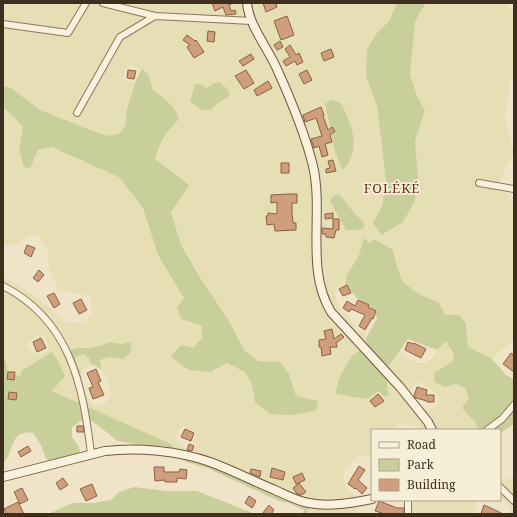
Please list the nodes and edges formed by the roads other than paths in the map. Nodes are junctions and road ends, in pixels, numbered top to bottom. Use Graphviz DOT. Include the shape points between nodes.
graph roads {
  1 [pos="86,3"];
  2 [pos="103,3"];
  3 [pos="247,3"];
  4 [pos="155,16"];
  5 [pos="252,22"];
  6 [pos="3,24"];
  7 [pos="77,112"];
  8 [pos="478,183"];
  9 [pos="514,189"];
  10 [pos="3,286"];
  11 [pos="514,405"];
  12 [pos="432,429"];
  13 [pos="488,429"];
  14 [pos="91,454"];
  15 [pos="3,477"];
  16 [pos="501,488"];
  17 [pos="371,499"];
  18 [pos="514,500"];
  19 [pos="408,501"];
  20 [pos="408,514"];
  1 -- 6 [label="street" via="68,33"];
  2 -- 4 [label="street"];
  3 -- 5 [label="street"];
  4 -- 5 [label="street"];
  4 -- 7 [label="street" via="120,37"];
  5 -- 12 [label="street" via="277,69 313,166 318,264 326,303 400,387"];
  8 -- 9 [label="street"];
  10 -- 14 [label="street" via="37,309 54,328 70,359 82,395"];
  11 -- 13 [label="street" via="502,419"];
  14 -- 15 [label="street"];
  14 -- 17 [label="street" via="143,450 197,458 309,503 330,504"];
  16 -- 18 [label="street"];
  19 -- 20 [label="street"];
}
